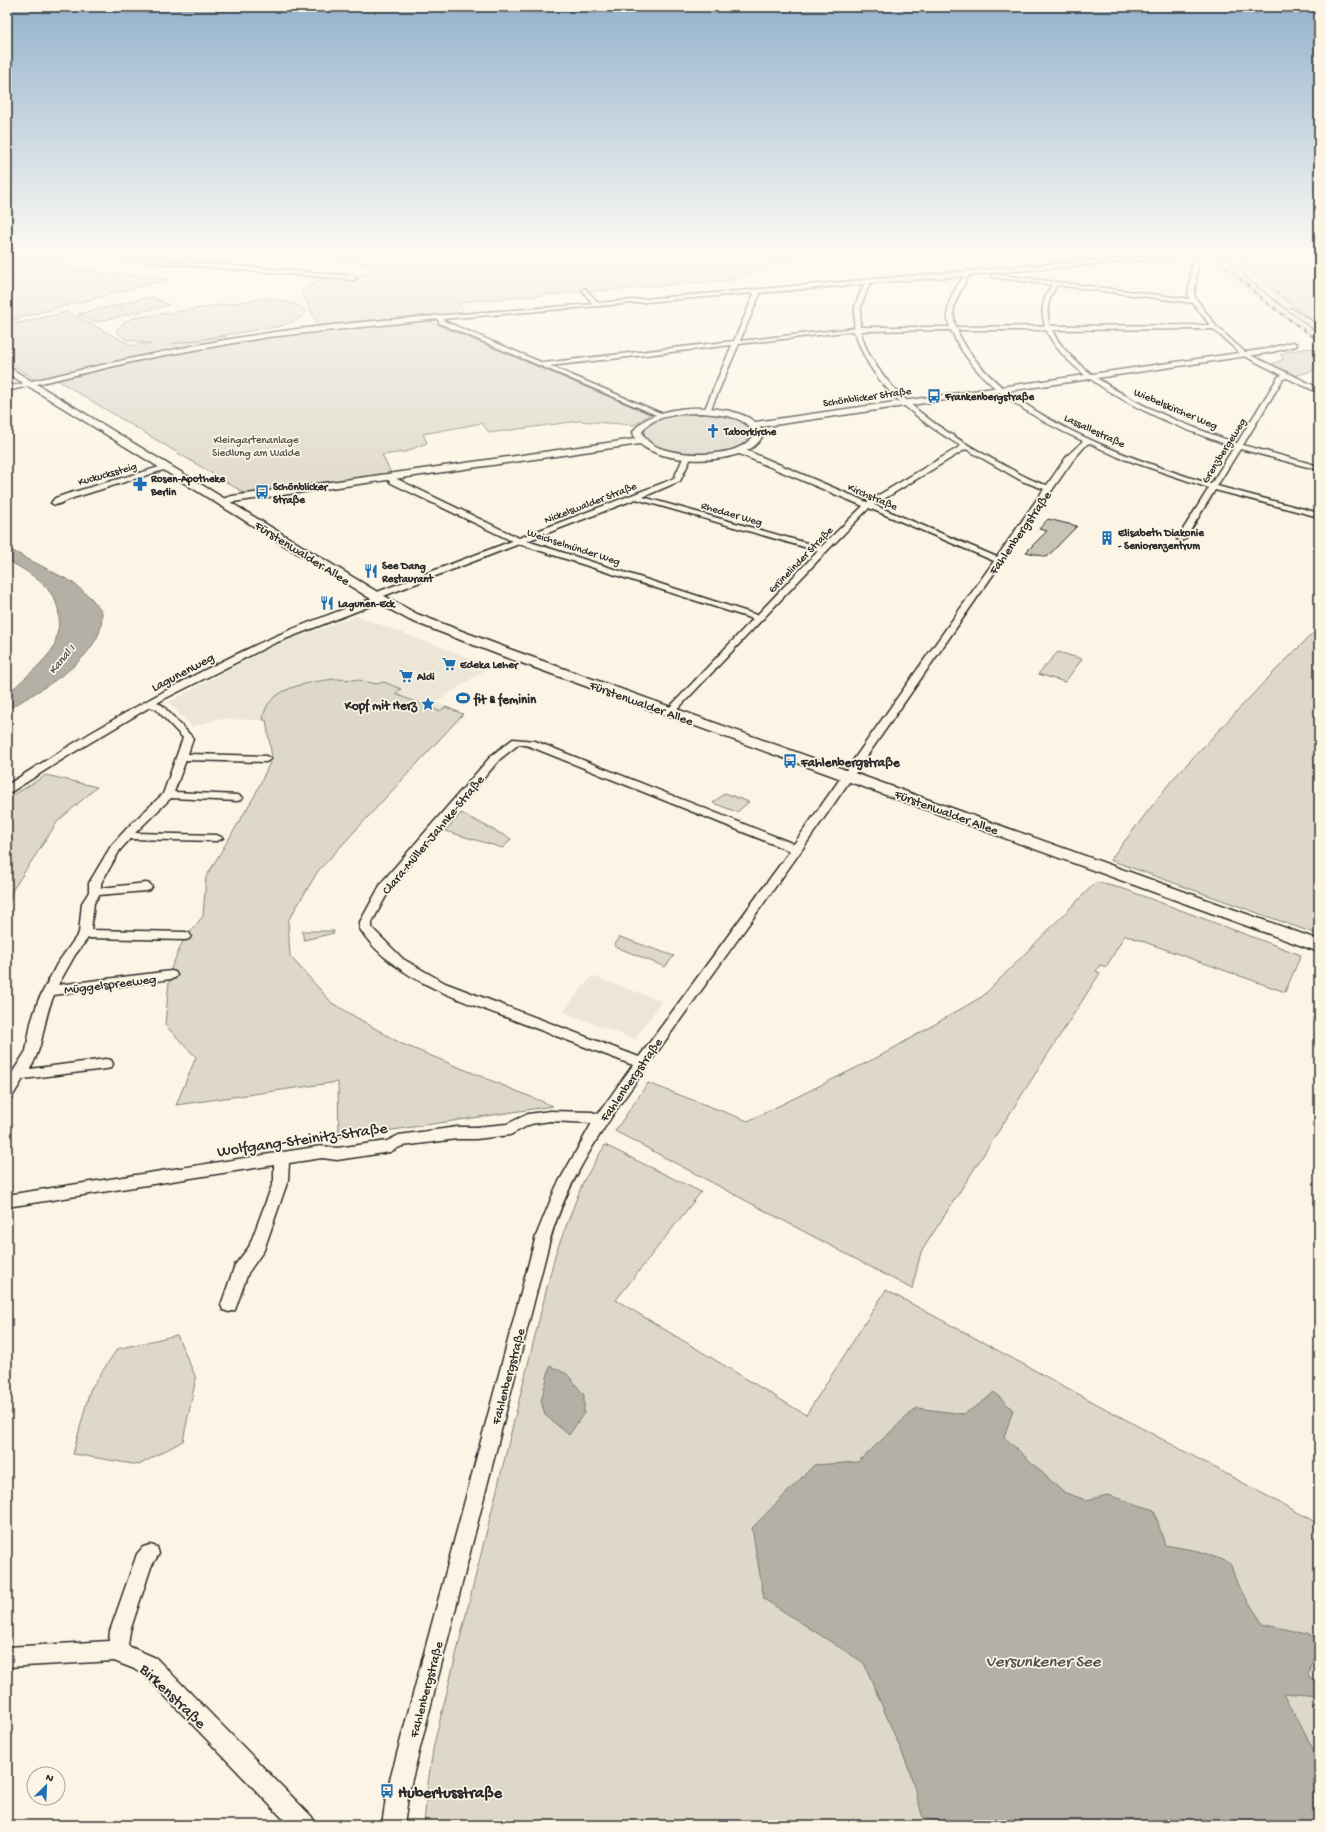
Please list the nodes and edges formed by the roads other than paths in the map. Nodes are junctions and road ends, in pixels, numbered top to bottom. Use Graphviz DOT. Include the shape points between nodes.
graph roads {
  1 [pos="259,336"];
  2 [pos="475,336"];
  3 [pos="738,336"];
  4 [pos="784,336"];
  5 [pos="860,336"];
  6 [pos="958,336"];
  7 [pos="1053,336"];
  8 [pos="1225,336"];
  9 [pos="736,342"];
  10 [pos="1293,344"];
  11 [pos="1244,354"];
  12 [pos="542,365"];
  13 [pos="7,369"];
  14 [pos="1089,376"];
  15 [pos="1287,376"];
  16 [pos="31,384"];
  17 [pos="1000,389"];
  18 [pos="7,390"];
  19 [pos="1319,391"];
  20 [pos="905,402"];
  21 [pos="707,411"];
  22 [pos="661,415"];
  23 [pos="753,424"];
  24 [pos="641,441"];
  25 [pos="1089,441"];
  26 [pos="1239,446"];
  27 [pos="967,447"];
  28 [pos="740,451"];
  29 [pos="688,456"];
  30 [pos="166,468"];
  31 [pos="1319,468"];
  32 [pos="390,477"];
  33 [pos="1212,487"];
  34 [pos="1049,488"];
  35 [pos="636,497"];
  36 [pos="222,502"];
  37 [pos="55,503"];
  38 [pos="868,505"];
  39 [pos="1319,515"];
  40 [pos="1181,539"];
  41 [pos="519,541"];
  42 [pos="823,550"];
  43 [pos="999,560"];
  44 [pos="378,598"];
  45 [pos="759,618"];
  46 [pos="150,704"];
  47 [pos="670,712"];
  48 [pos="182,757"];
  49 [pos="266,759"];
  50 [pos="848,776"];
  51 [pos="7,790"];
  52 [pos="168,796"];
  53 [pos="238,798"];
  54 [pos="127,836"];
  55 [pos="217,838"];
  56 [pos="797,849"];
  57 [pos="146,887"];
  58 [pos="95,892"];
  59 [pos="85,934"];
  60 [pos="185,936"];
  61 [pos="1319,946"];
  62 [pos="171,976"];
  63 [pos="50,991"];
  64 [pos="642,1063"];
  65 [pos="106,1064"];
  66 [pos="20,1074"];
  67 [pos="7,1093"];
  68 [pos="600,1121"];
  69 [pos="282,1158"];
  70 [pos="7,1201"];
  71 [pos="229,1305"];
  72 [pos="150,1554"];
  73 [pos="114,1651"];
  74 [pos="7,1657"];
  75 [pos="304,1825"];
  76 [pos="393,1825"];
  1 -- 16 [label="street" via="149,356"];
  2 -- 12 [label="street"];
  3 -- 9 [label="street"];
  4 -- 9 [label="street"];
  5 -- 20 [label="street" via="871,362"];
  6 -- 17 [label="street, Lassallestraße" via="972,361"];
  7 -- 14 [label="street, Wiebelskircher Weg" via="1072,362"];
  8 -- 11 [label="street"];
  9 -- 12 [label="street"];
  9 -- 21 [label="street"];
  10 -- 11 [label="street, Schönblicker Straße"];
  11 -- 14 [label="street, Schönblicker Straße"];
  11 -- 15 [label="street"];
  12 -- 22 [label="street"];
  13 -- 16 [label="main road, Fürstenwalder Allee"];
  14 -- 17 [label="street, Schönblicker Straße"];
  14 -- 26 [label="street, Wiebelskircher Weg" via="1150,411"];
  15 -- 19 [label="street"];
  15 -- 26 [label="street, Grenzbergeweg" via="1281,377"];
  16 -- 18 [label="street"];
  16 -- 30 [label="main road, Fürstenwalder Allee"];
  17 -- 20 [label="street, Schönblicker Straße"];
  17 -- 25 [label="street, Lassallestraße" via="1044,418"];
  20 -- 23 [label="street, Schönblicker Straße"];
  20 -- 27 [label="street"];
  21 -- 22 [label="street" via="683,411"];
  21 -- 23 [label="street" via="730,414"];
  22 -- 24 [label="street" via="642,425 638,430"];
  23 -- 28 [label="street" via="759,435 751,445"];
  24 -- 29 [label="street" via="657,450"];
  24 -- 32 [label="street"];
  25 -- 33 [label="street, Lassallestraße" via="1147,465"];
  25 -- 34 [label="street, Fahlenbergstraße" via="1083,443"];
  26 -- 31 [label="street, Wiebelskircher Weg"];
  26 -- 33 [label="street, Grenzbergeweg"];
  27 -- 34 [label="street" via="1029,481"];
  27 -- 38 [label="street, Grünelinder Straße"];
  28 -- 29 [label="street"];
  28 -- 38 [label="street, Kirchstraße"];
  29 -- 35 [label="street, Nickelswalder Straße" via="677,479"];
  30 -- 36 [label="main road, Fürstenwalder Allee"];
  30 -- 37 [label="street, Kuckuckssteig" via="70,496"];
  32 -- 36 [label="street"];
  32 -- 41 [label="street, Weichselmünder Weg"];
  33 -- 39 [label="street, Lassallestraße"];
  33 -- 40 [label="street, Grenzbergeweg"];
  34 -- 43 [label="street, Fahlenbergstraße"];
  35 -- 41 [label="street, Nickelswalder Straße"];
  35 -- 42 [label="street, Rhedaer Weg"];
  36 -- 44 [label="main road, Fürstenwalder Allee"];
  38 -- 42 [label="street, Grünelinder Straße"];
  38 -- 43 [label="street, Kirchstraße"];
  41 -- 44 [label="street, Nickelswalder Straße"];
  41 -- 45 [label="street, Weichselmünder Weg"];
  42 -- 45 [label="street, Grünelinder Straße"];
  43 -- 50 [label="street, Fahlenbergstraße"];
  44 -- 46 [label="street, Lagunenweg" via="257,648"];
  44 -- 47 [label="main road, Fürstenwalder Allee" via="414,617 462,636"];
  45 -- 47 [label="street, Grünelinder Straße"];
  46 -- 48 [label="street" via="159,707 188,738"];
  46 -- 51 [label="street, Lagunenweg"];
  47 -- 50 [label="main road, Fürstenwalder Allee"];
  48 -- 49 [label="street"];
  48 -- 52 [label="street"];
  50 -- 56 [label="street, Fahlenbergstraße"];
  50 -- 61 [label="main road, Fürstenwalder Allee"];
  52 -- 53 [label="street"];
  52 -- 54 [label="street"];
  54 -- 55 [label="street"];
  54 -- 58 [label="street" via="115,848 96,883"];
  56 -- 64 [label="street, Fahlenbergstraße"];
  56 -- 64 [label="street, Clara-Müller-Jahnke-Straße" via="531,744 517,741 496,757 386,885 366,922 366,929 404,965 443,988"];
  57 -- 58 [label="street"];
  58 -- 59 [label="street" via="88,903"];
  59 -- 60 [label="street"];
  59 -- 63 [label="street, Müggelspreeweg" via="77,942"];
  62 -- 63 [label="street, Müggelspreeweg"];
  63 -- 66 [label="street, Müggelspreeweg" via="38,1022 35,1045"];
  64 -- 68 [label="street, Fahlenbergstraße"];
  65 -- 66 [label="street"];
  66 -- 67 [label="street, Müggelspreeweg"];
  68 -- 69 [label="street, Wolfgang-Steinitz-Straße" via="592,1118 550,1116 528,1119 510,1129 476,1134 457,1132 337,1154 322,1152"];
  68 -- 76 [label="street, Fahlenbergstraße" via="571,1171 547,1225 398,1791"];
  69 -- 70 [label="street, Wolfgang-Steinitz-Straße"];
  69 -- 71 [label="street" via="281,1180 256,1250 241,1270"];
  72 -- 73 [label="street" via="144,1561"];
  73 -- 74 [label="street, Birkenstraße"];
  73 -- 75 [label="street, Birkenstraße" via="149,1665"];
}
